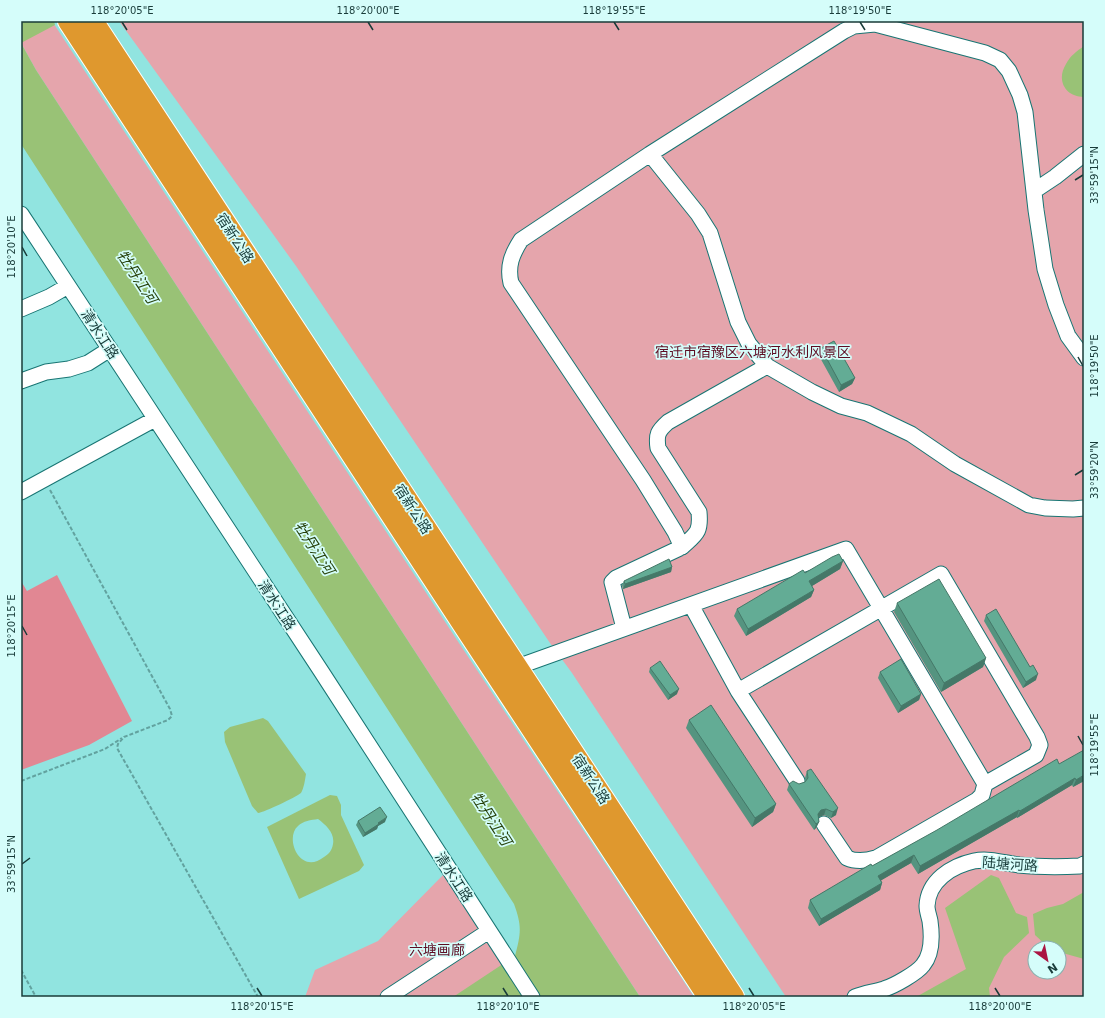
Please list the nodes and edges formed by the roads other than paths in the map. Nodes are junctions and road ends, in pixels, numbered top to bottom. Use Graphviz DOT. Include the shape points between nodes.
graph roads {
  1 [pos="87,23"];
  2 [pos="650,154"];
  3 [pos="1084,154"];
  4 [pos="1034,191"];
  5 [pos="21,214"];
  6 [pos="68,286"];
  7 [pos="21,309"];
  8 [pos="110,349"];
  9 [pos="1084,358"];
  10 [pos="767,366"];
  11 [pos="21,381"];
  12 [pos="155,419"];
  13 [pos="21,492"];
  14 [pos="1084,508"];
  15 [pos="682,548"];
  16 [pos="691,605"];
  17 [pos="881,608"];
  18 [pos="624,628"];
  19 [pos="508,672"];
  20 [pos="738,691"];
  21 [pos="797,781"];
  22 [pos="985,784"];
  23 [pos="824,824"];
  24 [pos="1084,864"];
  25 [pos="490,931"];
  26 [pos="388,997"];
  27 [pos="532,997"];
  28 [pos="709,997"];
  29 [pos="733,997"];
  30 [pos="855,997"];
  1 -- 19 [label="highway, 宿新公路"];
  2 -- 4 [label="street" via="844,31 854,26 875,24 985,53 1000,60 1015,82 1023,106"];
  2 -- 10 [label="street" via="710,233 738,322 749,344"];
  2 -- 15 [label="street" via="521,240 508,269 516,292 643,480"];
  3 -- 4 [label="street" via="1055,178"];
  4 -- 9 [label="street" via="1045,269 1068,336"];
  5 -- 6 [label="street, 清水江路"];
  6 -- 7 [label="street"];
  6 -- 8 [label="street, 清水江路"];
  8 -- 11 [label="street" via="88,363 46,372"];
  8 -- 12 [label="street, 清水江路"];
  10 -- 14 [label="street" via="841,406 867,413 911,434 955,464 1029,504 1045,508"];
  10 -- 15 [label="street" via="668,422 659,430 658,448 698,512 700,522 697,534"];
  12 -- 13 [label="street"];
  12 -- 25 [label="street, 清水江路"];
  15 -- 18 [label="street" via="612,582"];
  16 -- 17 [label="street" via="846,549"];
  16 -- 18 [label="street"];
  16 -- 20 [label="street"];
  17 -- 20 [label="street"];
  17 -- 22 [label="street"];
  17 -- 22 [label="street" via="941,574 1040,745 1036,755"];
  18 -- 19 [label="street"];
  19 -- 28 [label="highway, 宿新公路"];
  19 -- 29 [label="highway, 宿新公路"];
  20 -- 21 [label="street"];
  22 -- 23 [label="street" via="982,795 977,800 869,860 847,858"];
  24 -- 30 [label="street, 陆塘河路" via="1046,867 989,860 973,861 956,867 935,882 930,893 927,906 931,949 923,966 885,988"];
  25 -- 26 [label="street"];
  25 -- 27 [label="street, 清水江路"];
}
